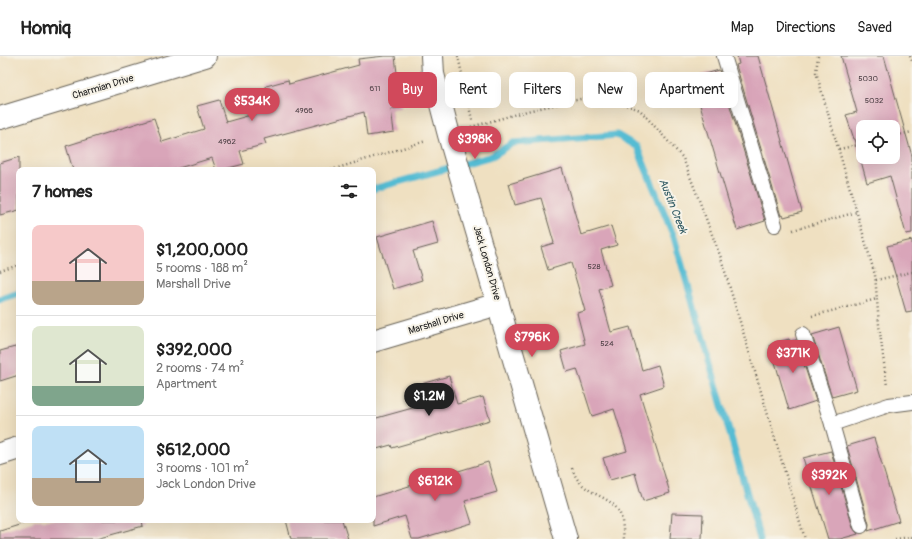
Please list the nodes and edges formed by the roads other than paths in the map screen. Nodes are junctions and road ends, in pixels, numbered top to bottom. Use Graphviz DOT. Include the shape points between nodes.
graph roads {
  1 [pos="205,56"];
  2 [pos="432,56"];
  3 [pos="724,56"];
  4 [pos="0,118"];
  5 [pos="775,225"];
  6 [pos="498,304"];
  7 [pos="803,334"];
  8 [pos="376,341"];
  9 [pos="912,402"];
  10 [pos="832,424"];
  11 [pos="16,449"];
  12 [pos="0,454"];
  13 [pos="861,526"];
  14 [pos="566,539"];
  1 -- 4 [label="street, Charmian Drive"];
  2 -- 6 [label="street, Jack London Drive" via="433,74 450,140"];
  3 -- 5 [label="lane"];
  6 -- 8 [label="street, Marshall Drive"];
  6 -- 14 [label="street, Jack London Drive"];
  7 -- 10 [label="lane"];
  9 -- 10 [label="lane" via="889,405"];
  10 -- 13 [label="lane"];
  11 -- 12 [label="street"];
}
